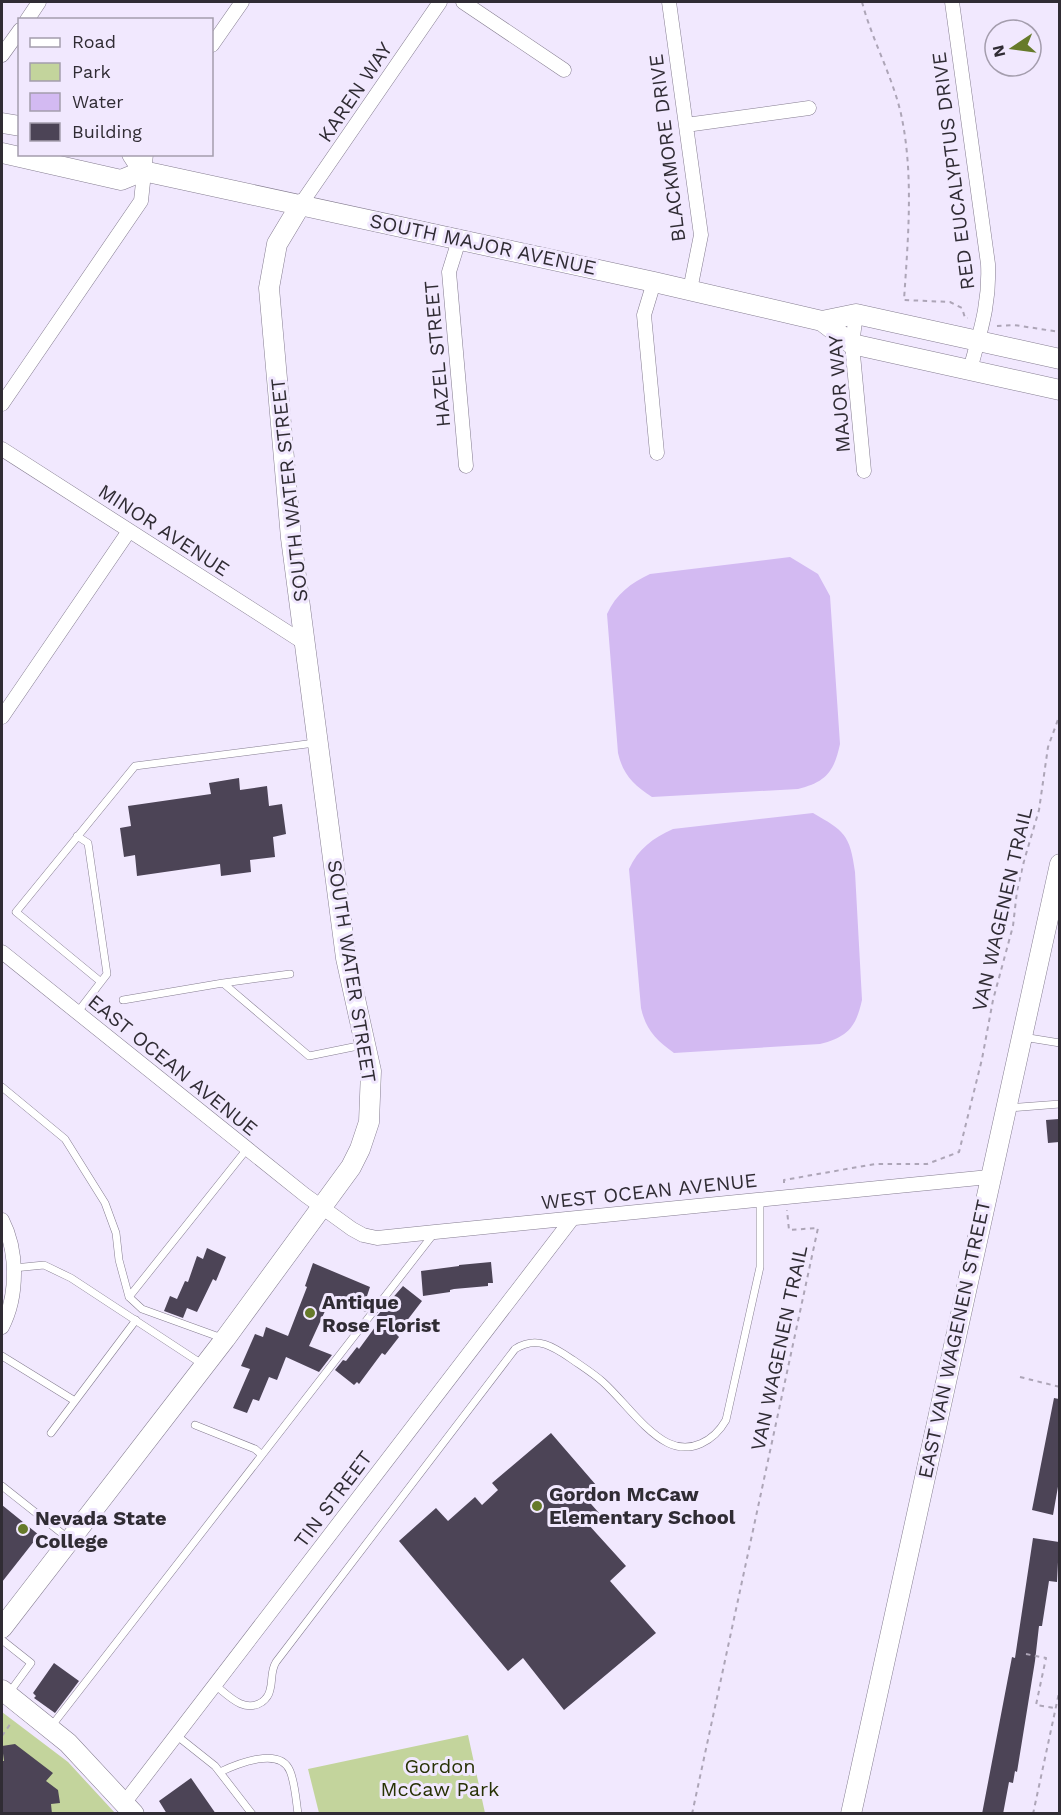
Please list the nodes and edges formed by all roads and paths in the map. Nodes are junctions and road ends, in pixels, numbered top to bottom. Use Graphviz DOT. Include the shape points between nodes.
graph roads {
  1 [pos="39,2"];
  2 [pos="242,2"];
  3 [pos="440,2"];
  4 [pos="463,2"];
  5 [pos="669,2"];
  6 [pos="862,2"];
  7 [pos="952,2"];
  8 [pos="28,18"];
  9 [pos="18,33"];
  10 [pos="213,44"];
  11 [pos="2,55"];
  12 [pos="564,70"];
  13 [pos="808,108"];
  14 [pos="2,123"];
  15 [pos="686,125"];
  16 [pos="18,126"];
  17 [pos="2,153"];
  18 [pos="145,163"];
  19 [pos="301,204"];
  20 [pos="459,240"];
  21 [pos="654,282"];
  22 [pos="690,290"];
  23 [pos="856,314"];
  24 [pos="822,321"];
  25 [pos="981,331"];
  26 [pos="1059,332"];
  27 [pos="852,344"];
  28 [pos="1059,359"];
  29 [pos="970,370"];
  30 [pos="1059,390"];
  31 [pos="2,404"];
  32 [pos="2,449"];
  33 [pos="657,453"];
  34 [pos="466,466"];
  35 [pos="864,471"];
  36 [pos="129,531"];
  37 [pos="306,644"];
  38 [pos="1059,714"];
  39 [pos="2,717"];
  40 [pos="318,743"];
  41 [pos="77,836"];
  42 [pos="1059,864"];
  43 [pos="1055,905"];
  44 [pos="2,952"];
  45 [pos="290,974"];
  46 [pos="101,982"];
  47 [pos="223,984"];
  48 [pos="123,1000"];
  49 [pos="77,1013"];
  50 [pos="1021,1036"];
  51 [pos="1059,1043"];
  52 [pos="365,1044"];
  53 [pos="2,1087"];
  54 [pos="1059,1104"];
  55 [pos="1005,1108"];
  56 [pos="247,1149"];
  57 [pos="989,1177"];
  58 [pos="785,1197"];
  59 [pos="760,1200"];
  60 [pos="322,1207"];
  61 [pos="572,1219"];
  62 [pos="2,1220"];
  63 [pos="435,1232"];
  64 [pos="14,1268"];
  65 [pos="129,1297"];
  66 [pos="136,1320"];
  67 [pos="2,1328"];
  68 [pos="225,1339"];
  69 [pos="2,1356"];
  70 [pos="204,1365"];
  71 [pos="1020,1377"];
  72 [pos="1059,1387"];
  73 [pos="75,1401"];
  74 [pos="195,1425"];
  75 [pos="51,1433"];
  76 [pos="262,1455"];
  77 [pos="2,1486"];
  78 [pos="69,1539"];
  79 [pos="2,1628"];
  80 [pos="2,1640"];
  81 [pos="1026,1654"];
  82 [pos="215,1685"];
  83 [pos="1059,1688"];
  84 [pos="4,1693"];
  85 [pos="1058,1701"];
  86 [pos="1055,1708"];
  87 [pos="1052,1721"];
  88 [pos="1059,1721"];
  89 [pos="11,1723"];
  90 [pos="50,1728"];
  91 [pos="176,1735"];
  92 [pos="2,1736"];
  93 [pos="220,1772"];
  94 [pos="129,1808"];
  95 [pos="252,1814"];
  96 [pos="298,1814"];
  97 [pos="692,1814"];
  98 [pos="851,1814"];
  99 [pos="1033,1814"];
  1 -- 8 [label="street"];
  2 -- 10 [label="street"];
  3 -- 19 [label="street, KAREN WAY"];
  4 -- 12 [label="street"];
  5 -- 15 [label="street, BLACKMORE DRIVE"];
  6 -- 25 [label="path" via="893,86 902,126 909,218 904,300 950,302 962,308 965,318"];
  7 -- 25 [label="street, RED EUCALYPTUS DRIVE" via="988,264 989,286"];
  9 -- 11 [label="street"];
  13 -- 15 [label="street"];
  14 -- 16 [label="main road"];
  15 -- 22 [label="street, BLACKMORE DRIVE" via="701,236"];
  17 -- 18 [label="main road, SOUTH MAJOR AVENUE" via="121,180"];
  18 -- 19 [label="main road, SOUTH MAJOR AVENUE"];
  18 -- 31 [label="street" via="141,201"];
  19 -- 20 [label="main road, SOUTH MAJOR AVENUE"];
  19 -- 37 [label="main road, SOUTH WATER STREET" via="277,244 269,288 291,538"];
  20 -- 21 [label="main road, SOUTH MAJOR AVENUE"];
  20 -- 34 [label="street, HAZEL STREET" via="449,273"];
  21 -- 22 [label="main road, SOUTH MAJOR AVENUE"];
  21 -- 33 [label="street" via="644,315"];
  22 -- 24 [label="main road, SOUTH MAJOR AVENUE"];
  23 -- 24 [label="main road, SOUTH MAJOR AVENUE"];
  23 -- 25 [label="main road, SOUTH MAJOR AVENUE"];
  23 -- 27 [label="street, MAJOR WAY"];
  24 -- 27 [label="main road, SOUTH MAJOR AVENUE"];
  25 -- 26 [label="path" via="1014,325"];
  25 -- 28 [label="main road, SOUTH MAJOR AVENUE"];
  25 -- 29 [label="street, RED EUCALYPTUS DRIVE"];
  27 -- 29 [label="main road, SOUTH MAJOR AVENUE"];
  27 -- 35 [label="street, MAJOR WAY"];
  29 -- 30 [label="main road, SOUTH MAJOR AVENUE"];
  32 -- 36 [label="street, MINOR AVENUE"];
  36 -- 37 [label="street, MINOR AVENUE"];
  36 -- 39 [label="street"];
  37 -- 40 [label="main road, SOUTH WATER STREET"];
  38 -- 58 [label="path, VAN WAGENEN TRAIL" via="1048,747 1040,810 1024,861 1013,926 959,1152 927,1164 875,1164 784,1180"];
  40 -- 41 [label="lane" via="135,766"];
  40 -- 52 [label="main road, SOUTH WATER STREET" via="346,958"];
  41 -- 46 [label="lane" via="88,843 106,974"];
  41 -- 46 [label="lane" via="16,912"];
  42 -- 43 [label="main road, EAST VAN WAGENEN STREET"];
  43 -- 50 [label="main road, EAST VAN WAGENEN STREET"];
  44 -- 49 [label="street, EAST OCEAN AVENUE"];
  45 -- 47 [label="lane"];
  46 -- 49 [label="lane"];
  47 -- 48 [label="lane"];
  47 -- 52 [label="lane" via="309,1056"];
  49 -- 56 [label="street, EAST OCEAN AVENUE"];
  50 -- 51 [label="lane"];
  50 -- 55 [label="main road, EAST VAN WAGENEN STREET"];
  52 -- 60 [label="main road, SOUTH WATER STREET" via="371,1071 369,1122 351,1167"];
  53 -- 65 [label="lane" via="64,1138 105,1203 116,1233"];
  54 -- 55 [label="lane"];
  55 -- 57 [label="main road, EAST VAN WAGENEN STREET"];
  56 -- 60 [label="street, EAST OCEAN AVENUE"];
  56 -- 65 [label="lane"];
  57 -- 58 [label="street, WEST OCEAN AVENUE"];
  57 -- 98 [label="main road, EAST VAN WAGENEN STREET"];
  58 -- 59 [label="street, WEST OCEAN AVENUE"];
  58 -- 97 [label="path, VAN WAGENEN TRAIL" via="789,1230 818,1228"];
  59 -- 61 [label="street, WEST OCEAN AVENUE"];
  59 -- 82 [label="lane" via="760,1267 726,1420 720,1431 702,1443 685,1446 666,1442 602,1381 566,1355 540,1342 522,1345 515,1349 276,1662 266,1698 255,1705 240,1704"];
  60 -- 63 [label="street, WEST OCEAN AVENUE" via="363,1235 377,1238"];
  60 -- 68 [label="main road, SOUTH WATER STREET"];
  61 -- 63 [label="street, WEST OCEAN AVENUE"];
  61 -- 82 [label="street, TIN STREET"];
  62 -- 64 [label="street"];
  63 -- 76 [label="lane"];
  64 -- 66 [label="lane" via="44,1265"];
  64 -- 67 [label="street" via="13,1289"];
  65 -- 68 [label="lane" via="142,1309"];
  66 -- 70 [label="lane"];
  66 -- 73 [label="lane"];
  68 -- 70 [label="main road, SOUTH WATER STREET"];
  69 -- 73 [label="lane"];
  70 -- 78 [label="main road, SOUTH WATER STREET"];
  71 -- 72 [label="path"];
  73 -- 75 [label="lane"];
  74 -- 76 [label="lane"];
  76 -- 90 [label="lane"];
  77 -- 78 [label="lane"];
  78 -- 79 [label="main road, SOUTH WATER STREET"];
  80 -- 84 [label="lane" via="31,1664"];
  81 -- 86 [label="path" via="1046,1658 1036,1705"];
  82 -- 91 [label="street, TIN STREET"];
  83 -- 85 [label="path"];
  84 -- 90 [label="main road"];
  85 -- 86 [label="path"];
  86 -- 87 [label="path"];
  87 -- 88 [label="path"];
  87 -- 99 [label="path"];
  89 -- 92 [label="path"];
  90 -- 94 [label="main road"];
  91 -- 93 [label="lane"];
  91 -- 94 [label="street, TIN STREET"];
  93 -- 95 [label="lane"];
  93 -- 96 [label="lane" via="252,1760 281,1760 290,1770"];
}
